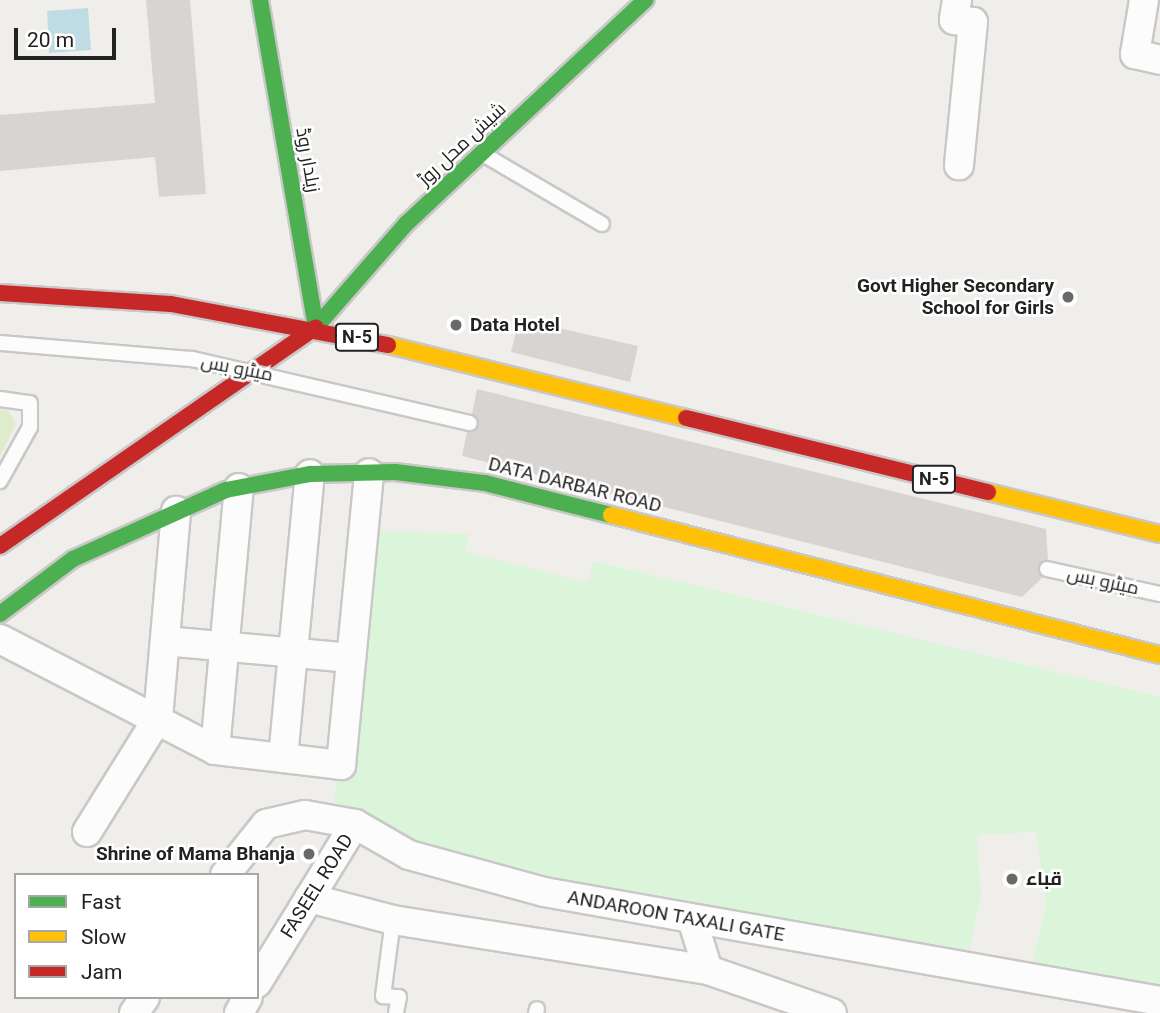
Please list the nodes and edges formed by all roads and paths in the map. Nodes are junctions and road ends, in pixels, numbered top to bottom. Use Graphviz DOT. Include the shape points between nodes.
graph roads {
  1 [pos="260,0"];
  2 [pos="645,0"];
  3 [pos="957,0"];
  4 [pos="1144,0"];
  5 [pos="1160,60"];
  6 [pos="482,153"];
  7 [pos="958,165"];
  8 [pos="602,224"];
  9 [pos="0,293"];
  10 [pos="316,327"];
  11 [pos="0,343"];
  12 [pos="0,399"];
  13 [pos="470,423"];
  14 [pos="369,473"];
  15 [pos="310,474"];
  16 [pos="0,481"];
  17 [pos="239,488"];
  18 [pos="176,511"];
  19 [pos="1160,534"];
  20 [pos="0,546"];
  21 [pos="1047,569"];
  22 [pos="1160,594"];
  23 [pos="0,614"];
  24 [pos="1157,632"];
  25 [pos="0,639"];
  26 [pos="165,642"];
  27 [pos="224,647"];
  28 [pos="293,653"];
  29 [pos="1156,655"];
  30 [pos="351,658"];
  31 [pos="158,718"];
  32 [pos="215,750"];
  33 [pos="282,758"];
  34 [pos="355,824"];
  35 [pos="88,832"];
  36 [pos="227,873"];
  37 [pos="309,898"];
  38 [pos="692,919"];
  39 [pos="393,920"];
  40 [pos="708,970"];
  41 [pos="259,980"];
  42 [pos="1160,1001"];
  43 [pos="396,1013"];
  44 [pos="832,1013"];
  1 -- 10 [label="main road, زیلدار روڈ"];
  2 -- 6 [label="main road, شیش محل روڑ"];
  3 -- 7 [label="street" via="954,20 973,22"];
  4 -- 5 [label="street" via="1135,54"];
  6 -- 8 [label="lane"];
  6 -- 10 [label="main road, شیش محل روڑ" via="406,225"];
  9 -- 10 [label="main road, N-5" via="171,304"];
  10 -- 19 [label="main road, N-5"];
  10 -- 20 [label="main road, شیش محل روڑ"];
  11 -- 13 [label="lane, میٹرو بس, bridge" via="192,359"];
  12 -- 16 [label="lane" via="30,403 30,428"];
  14 -- 15 [label="main road, DATA DARBAR ROAD"];
  14 -- 29 [label="main road, DATA DARBAR ROAD" via="485,483"];
  14 -- 30 [label="street"];
  15 -- 17 [label="main road, DATA DARBAR ROAD"];
  15 -- 28 [label="street"];
  17 -- 18 [label="main road, DATA DARBAR ROAD"];
  17 -- 27 [label="street"];
  18 -- 23 [label="main road, DATA DARBAR ROAD" via="73,559"];
  18 -- 26 [label="street"];
  21 -- 22 [label="lane, میٹرو بس"];
  24 -- 29 [label="main road"];
  25 -- 31 [label="street"];
  26 -- 27 [label="street"];
  26 -- 31 [label="street"];
  27 -- 28 [label="street"];
  27 -- 32 [label="street"];
  28 -- 30 [label="street"];
  28 -- 33 [label="street"];
  30 -- 33 [label="street" via="341,765"];
  31 -- 32 [label="street"];
  31 -- 35 [label="street"];
  32 -- 33 [label="street"];
  34 -- 36 [label="street, ANDAROON TAXALI GATE" via="305,815 265,824"];
  34 -- 37 [label="street, FASEEL ROAD"];
  34 -- 38 [label="street, ANDAROON TAXALI GATE" via="409,855 544,892"];
  37 -- 39 [label="street"];
  37 -- 41 [label="street, FASEEL ROAD"];
  38 -- 40 [label="street"];
  38 -- 42 [label="street, ANDAROON TAXALI GATE"];
  39 -- 40 [label="street"];
  39 -- 43 [label="lane" via="383,996 398,997"];
  40 -- 44 [label="street"];
}
